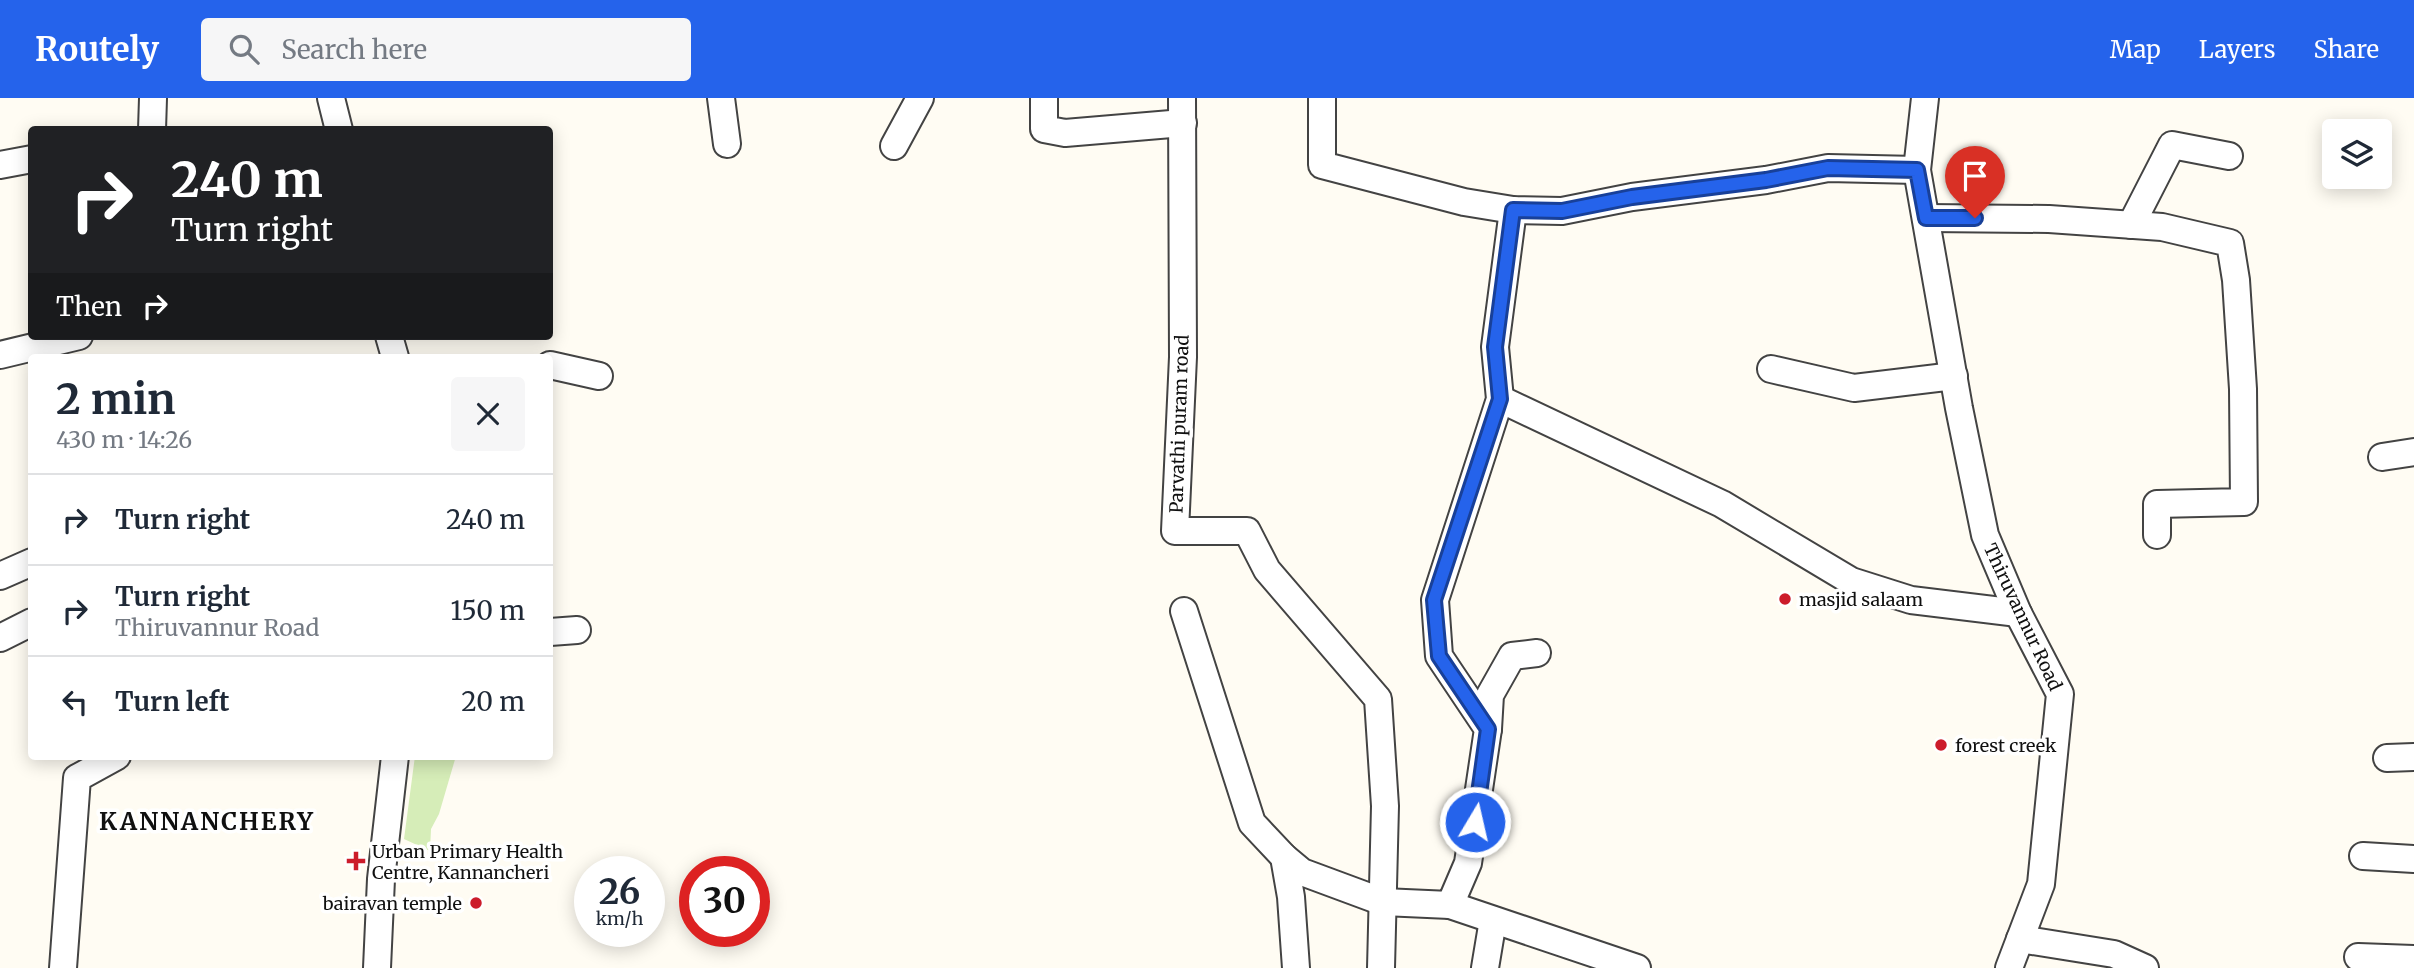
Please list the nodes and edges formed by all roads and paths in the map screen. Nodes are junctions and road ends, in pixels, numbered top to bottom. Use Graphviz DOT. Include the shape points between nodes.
graph roads {
  1 [pos="153,98"];
  2 [pos="331,98"];
  3 [pos="720,98"];
  4 [pos="920,98"];
  5 [pos="1044,98"];
  6 [pos="1322,98"];
  7 [pos="1925,98"];
  8 [pos="1182,110"];
  9 [pos="152,126"];
  10 [pos="338,126"];
  11 [pos="727,144"];
  12 [pos="894,146"];
  13 [pos="2229,156"];
  14 [pos="28,160"];
  15 [pos="0,165"];
  16 [pos="1917,170"];
  17 [pos="1513,210"];
  18 [pos="1926,218"];
  19 [pos="2132,225"];
  20 [pos="62,340"];
  21 [pos="0,355"];
  22 [pos="553,366"];
  23 [pos="1771,369"];
  24 [pos="599,376"];
  25 [pos="1954,376"];
  26 [pos="1500,399"];
  27 [pos="2414,452"];
  28 [pos="2382,457"];
  29 [pos="2157,535"];
  30 [pos="28,564"];
  31 [pos="0,576"];
  32 [pos="1184,611"];
  33 [pos="2018,613"];
  34 [pos="28,624"];
  35 [pos="577,629"];
  36 [pos="553,632"];
  37 [pos="0,638"];
  38 [pos="1537,653"];
  39 [pos="1488,729"];
  40 [pos="2414,757"];
  41 [pos="2387,758"];
  42 [pos="110,760"];
  43 [pos="395,760"];
  44 [pos="2362,856"];
  45 [pos="1284,857"];
  46 [pos="2414,859"];
  47 [pos="1383,902"];
  48 [pos="1450,905"];
  49 [pos="1493,920"];
  50 [pos="2020,939"];
  51 [pos="2358,957"];
  52 [pos="2414,959"];
  53 [pos="63,968"];
  54 [pos="377,968"];
  55 [pos="1296,968"];
  56 [pos="1381,968"];
  57 [pos="1485,968"];
  58 [pos="1636,968"];
  59 [pos="2009,968"];
  60 [pos="2145,968"];
  1 -- 9 [label="street"];
  2 -- 10 [label="street"];
  3 -- 11 [label="street"];
  4 -- 12 [label="street"];
  5 -- 8 [label="street" via="1044,129 1065,133"];
  6 -- 17 [label="street" via="1322,165"];
  7 -- 16 [label="street, Thiruvannur Road"];
  8 -- 47 [label="street, Parvathi puram road" via="1183,356 1175,531 1247,531 1267,570 1378,699 1385,806"];
  13 -- 19 [label="street" via="2172,145"];
  14 -- 15 [label="street"];
  16 -- 17 [label="street" via="1828,168 1562,211"];
  16 -- 18 [label="street, Thiruvannur Road"];
  17 -- 26 [label="street" via="1495,347"];
  18 -- 19 [label="street"];
  18 -- 25 [label="street, Thiruvannur Road"];
  19 -- 29 [label="street" via="2230,243 2236,280 2244,502 2157,504"];
  20 -- 21 [label="street"];
  22 -- 24 [label="street"];
  23 -- 25 [label="street" via="1854,388"];
  25 -- 33 [label="street, Thiruvannur Road" via="1985,535"];
  26 -- 33 [label="street" via="1722,504 1851,581 1911,600"];
  26 -- 39 [label="street" via="1434,600 1439,656"];
  27 -- 28 [label="street"];
  30 -- 31 [label="street"];
  32 -- 45 [label="street" via="1252,823"];
  33 -- 50 [label="street, Thiruvannur Road" via="2060,694 2041,884"];
  34 -- 37 [label="street"];
  35 -- 36 [label="street"];
  38 -- 39 [label="street" via="1512,656 1490,695"];
  39 -- 48 [label="street" via="1468,863"];
  40 -- 41 [label="street"];
  42 -- 53 [label="street" via="77,778"];
  43 -- 54 [label="street"];
  44 -- 46 [label="street"];
  45 -- 47 [label="street" via="1302,872"];
  45 -- 55 [label="street"];
  47 -- 48 [label="street"];
  47 -- 56 [label="street, Parvathi puram road"];
  48 -- 49 [label="street"];
  49 -- 57 [label="street"];
  49 -- 58 [label="street"];
  50 -- 59 [label="street, Thiruvannur Road"];
  50 -- 60 [label="street" via="2114,954"];
  51 -- 52 [label="street"];
}
